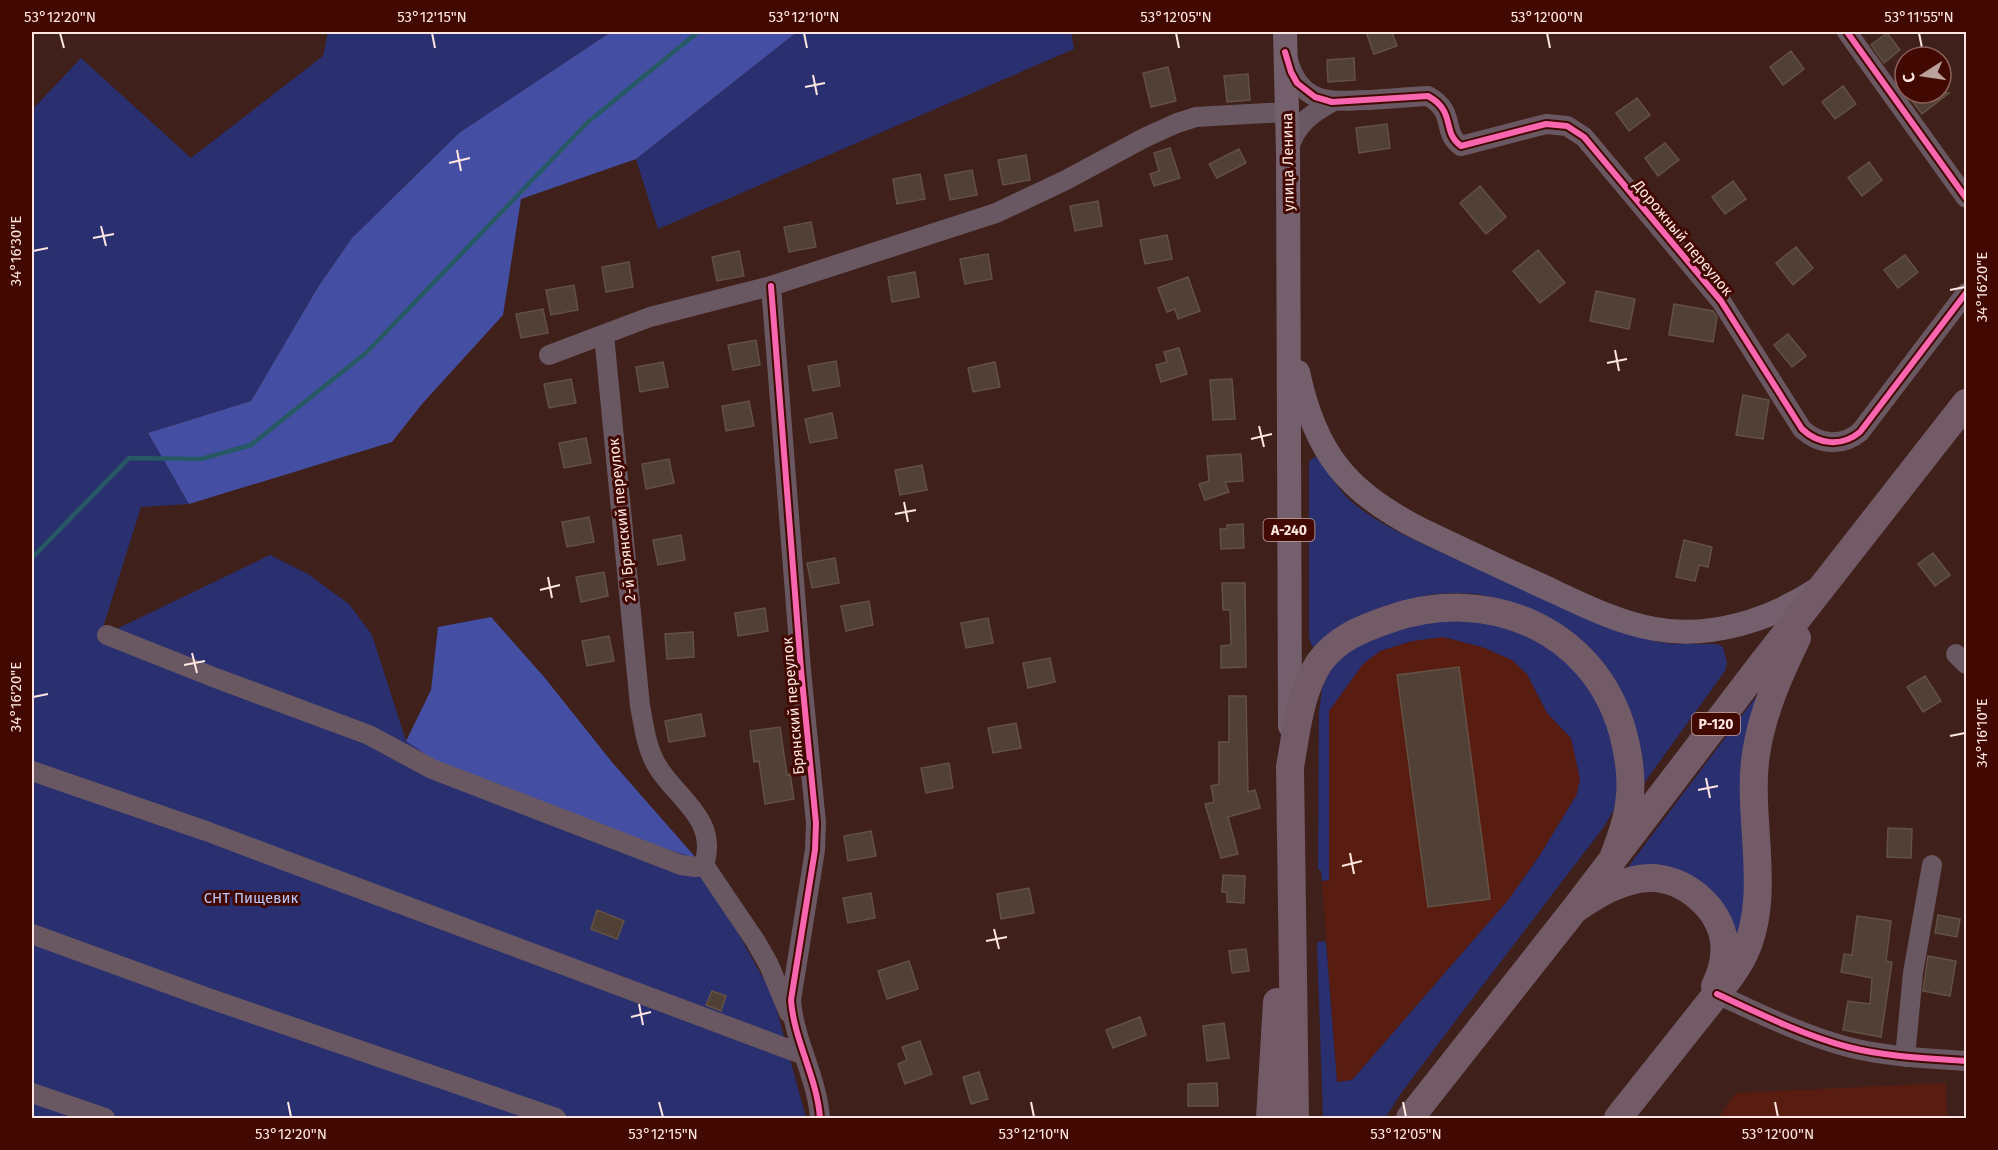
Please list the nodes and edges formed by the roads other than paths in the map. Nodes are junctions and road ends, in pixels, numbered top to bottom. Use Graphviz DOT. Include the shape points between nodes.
graph roads {
  1 [pos="1847,32"];
  2 [pos="1285,42"];
  3 [pos="1332,102"];
  4 [pos="1287,112"];
  5 [pos="1288,153"];
  6 [pos="1966,198"];
  7 [pos="771,286"];
  8 [pos="1288,292"];
  9 [pos="1966,293"];
  10 [pos="603,334"];
  11 [pos="549,355"];
  12 [pos="1966,403"];
  13 [pos="1821,587"];
  14 [pos="107,635"];
  15 [pos="1290,767"];
  16 [pos="32,771"];
  17 [pos="1290,826"];
  18 [pos="1612,861"];
  19 [pos="704,865"];
  20 [pos="1932,865"];
  21 [pos="1574,910"];
  22 [pos="32,934"];
  23 [pos="756,942"];
  24 [pos="799,955"];
  25 [pos="1709,1005"];
  26 [pos="792,1020"];
  27 [pos="1294,1026"];
  28 [pos="804,1055"];
  29 [pos="1905,1056"];
  30 [pos="1966,1061"];
  31 [pos="1271,1084"];
  32 [pos="32,1093"];
  33 [pos="105,1119"];
  34 [pos="556,1119"];
  35 [pos="820,1119"];
  36 [pos="1260,1119"];
  37 [pos="1270,1119"];
  38 [pos="1295,1119"];
  39 [pos="1308,1119"];
  40 [pos="1410,1119"];
  41 [pos="1618,1119"];
  1 -- 6 [label="street"];
  2 -- 3 [label="street" via="1297,82 1315,97"];
  2 -- 4 [label="main road, улица Ленина / А-240"];
  3 -- 5 [label="street" via="1298,128"];
  3 -- 9 [label="street, Дорожный переулок" via="1428,96 1446,111 1454,141 1461,146 1546,124 1567,126 1584,137 1721,301 1802,429 1818,440 1851,440 1860,432"];
  4 -- 5 [label="main road, улица Ленина / А-240"];
  4 -- 7 [label="street" via="1196,117 1177,123 996,213"];
  5 -- 8 [label="main road, улица Ленина / А-240"];
  7 -- 10 [label="street" via="650,317"];
  7 -- 24 [label="street, Брянский переулок" via="816,823"];
  8 -- 13 [label="main road" via="1294,357 1311,418 1337,467 1355,487 1393,516 1591,608 1655,629 1699,632 1739,624 1791,604"];
  8 -- 15 [label="main road, А-240"];
  10 -- 11 [label="street"];
  10 -- 19 [label="street, 2-й Брянский переулок" via="647,744 664,778 699,816 708,849"];
  12 -- 13 [label="highway, Р-120"];
  13 -- 18 [label="highway, Р-120"];
  13 -- 25 [label="highway" via="1774,685 1759,735 1754,773 1754,924 1743,957"];
  14 -- 19 [label="street" via="369,735 432,769 659,857 688,866"];
  15 -- 17 [label="highway, А-240"];
  15 -- 18 [label="highway" via="1311,678 1340,642 1368,627 1433,608 1468,606 1503,612 1539,628 1573,651 1594,673 1611,701 1630,769 1626,822"];
  16 -- 28 [label="street" via="206,831"];
  17 -- 27 [label="highway, А-240"];
  17 -- 31 [label="highway, А-240"];
  18 -- 21 [label="highway, Р-120"];
  19 -- 23 [label="street"];
  20 -- 29 [label="street" via="1913,973"];
  21 -- 25 [label="highway" via="1602,892 1640,879 1676,882 1700,898 1724,939 1719,977"];
  21 -- 40 [label="highway, Р-120"];
  22 -- 34 [label="street"];
  23 -- 24 [label="street" via="775,953"];
  23 -- 26 [label="street"];
  24 -- 26 [label="street, Брянский переулок" via="791,1000"];
  25 -- 29 [label="street" via="1850,1047"];
  25 -- 41 [label="highway"];
  26 -- 28 [label="street, Брянский переулок"];
  27 -- 38 [label="highway, А-240"];
  27 -- 39 [label="highway"];
  28 -- 35 [label="street, Брянский переулок" via="815,1086"];
  29 -- 30 [label="street"];
  31 -- 36 [label="highway"];
  31 -- 37 [label="highway, А-240"];
  32 -- 33 [label="street"];
}
